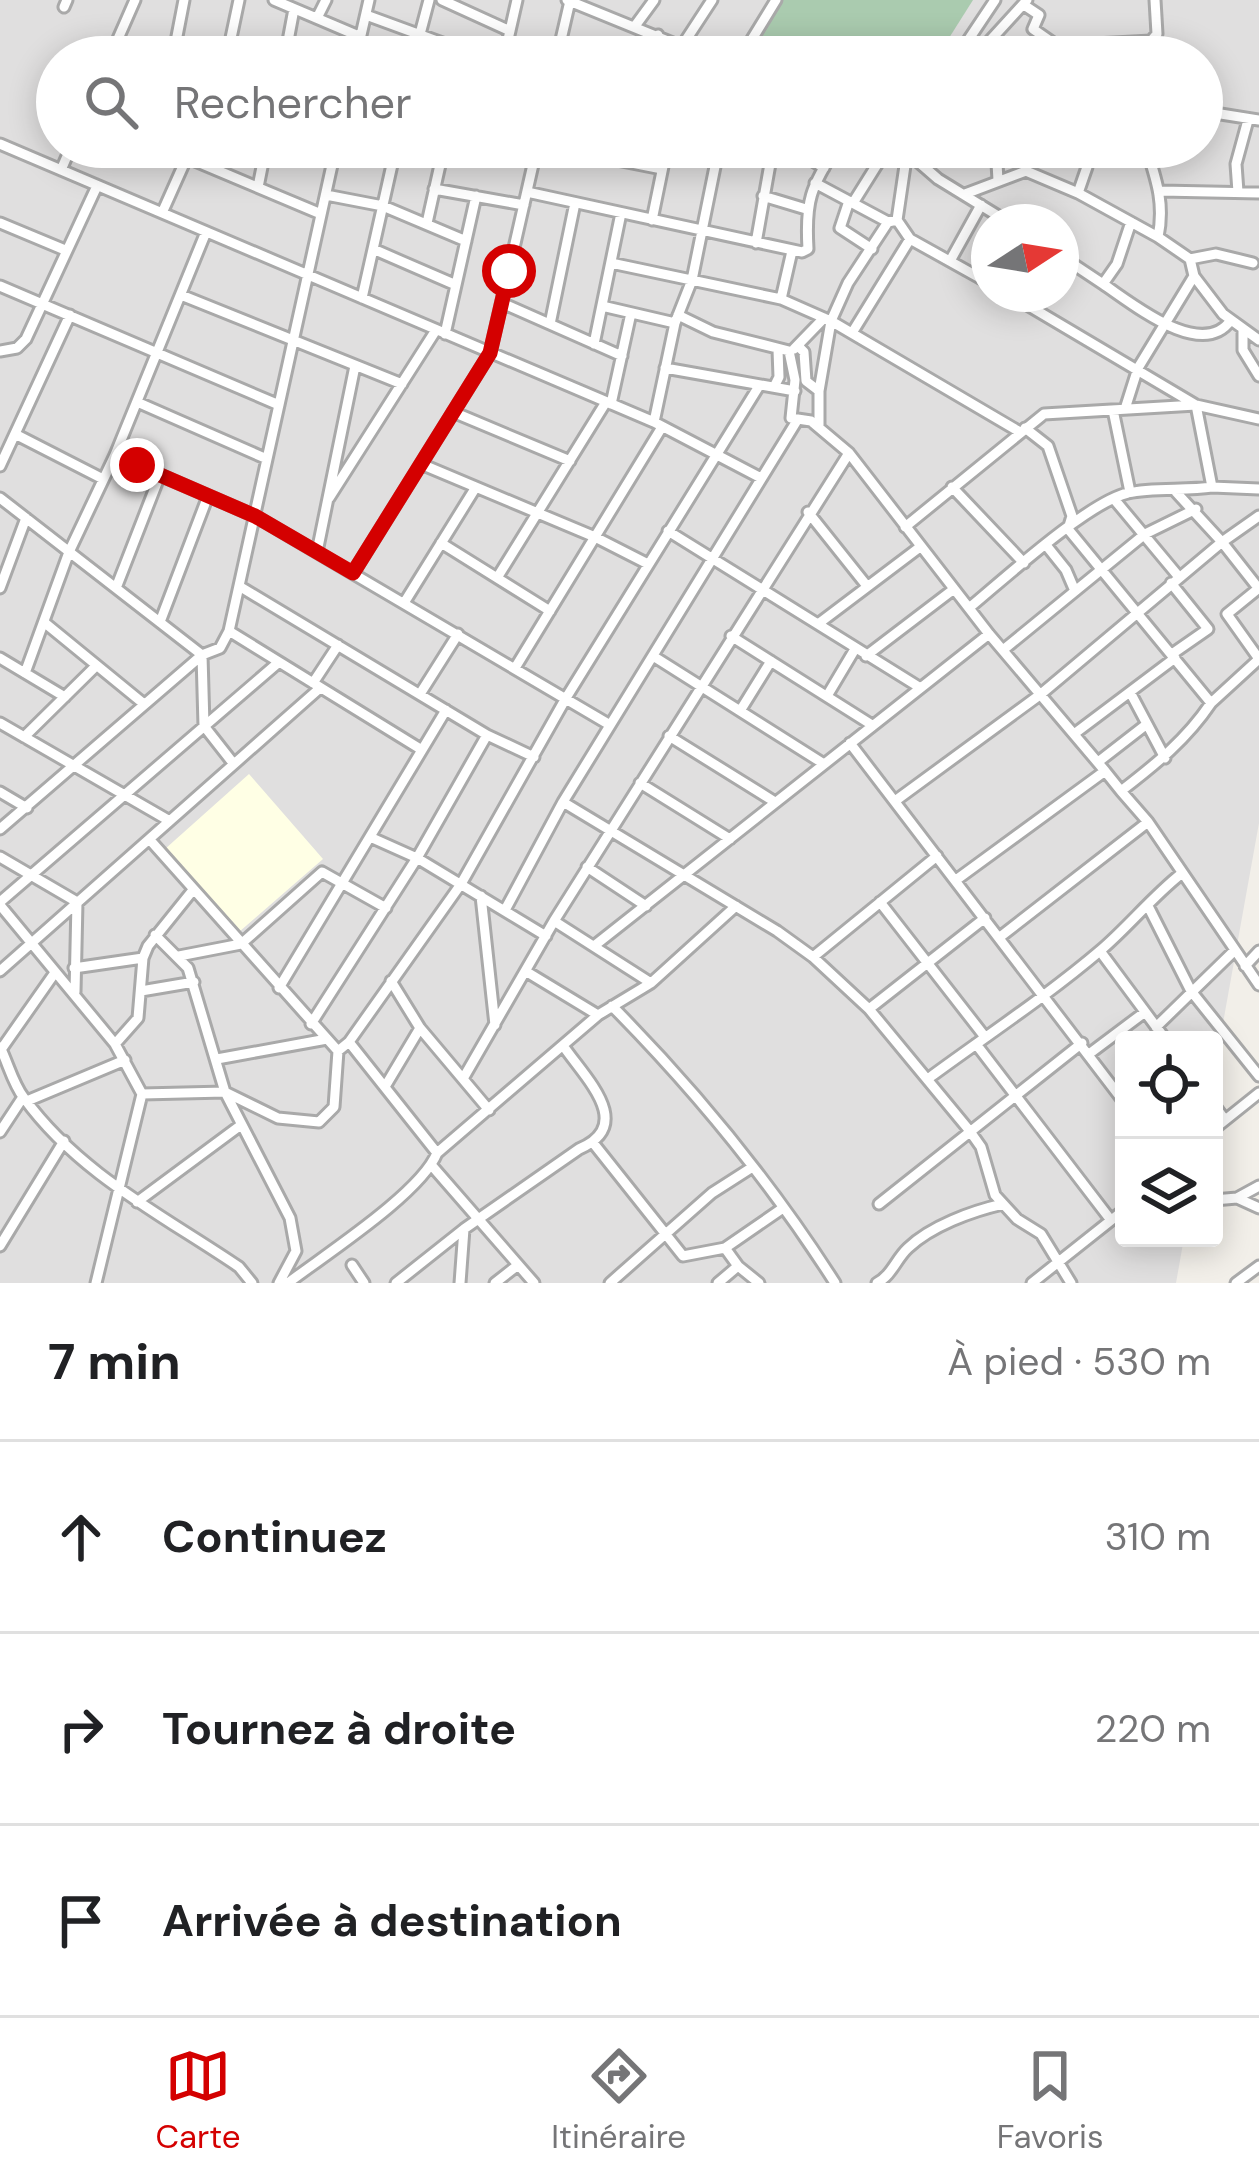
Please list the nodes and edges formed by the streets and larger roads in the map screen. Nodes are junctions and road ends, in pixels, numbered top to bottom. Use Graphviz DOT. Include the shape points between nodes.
graph roads {
  1 [pos="135,0"];
  2 [pos="184,0"];
  3 [pos="238,0"];
  4 [pos="274,0"];
  5 [pos="326,0"];
  6 [pos="369,0"];
  7 [pos="429,0"];
  8 [pos="442,0"];
  9 [pos="518,0"];
  10 [pos="654,0"];
  11 [pos="712,0"];
  12 [pos="776,0"];
  13 [pos="995,0"];
  14 [pos="1048,0"];
  15 [pos="1155,0"];
  16 [pos="568,1"];
  17 [pos="1026,3"];
  18 [pos="594,5"];
  19 [pos="294,8"];
  20 [pos="366,15"];
  21 [pos="1039,15"];
  22 [pos="317,18"];
  23 [pos="635,26"];
  24 [pos="510,31"];
  25 [pos="420,34"];
  26 [pos="658,35"];
  27 [pos="119,36"];
  28 [pos="177,36"];
  29 [pos="231,36"];
  30 [pos="288,36"];
  31 [pos="359,36"];
  32 [pos="361,36"];
  33 [pos="425,36"];
  34 [pos="509,36"];
  35 [pos="564,36"];
  36 [pos="689,36"];
  37 [pos="752,36"];
  38 [pos="971,36"];
  39 [pos="995,36"];
  40 [pos="1044,36"];
  41 [pos="1155,36"];
  42 [pos="1223,115"];
  43 [pos="1254,120"];
  44 [pos="0,144"];
  45 [pos="36,159"];
  46 [pos="57,168"];
  47 [pos="182,168"];
  48 [pos="211,168"];
  49 [pos="262,168"];
  50 [pos="332,168"];
  51 [pos="391,168"];
  52 [pos="439,168"];
  53 [pos="533,168"];
  54 [pos="658,168"];
  55 [pos="715,168"];
  56 [pos="769,168"];
  57 [pos="824,168"];
  58 [pos="876,168"];
  59 [pos="903,168"];
  60 [pos="927,168"];
  61 [pos="997,168"];
  62 [pos="1087,168"];
  63 [pos="1154,168"];
  64 [pos="662,169"];
  65 [pos="62,170"];
  66 [pos="998,180"];
  67 [pos="815,183"];
  68 [pos="97,186"];
  69 [pos="258,188"];
  70 [pos="434,189"];
  71 [pos="1161,191"];
  72 [pos="527,192"];
  73 [pos="1238,192"];
  74 [pos="1078,193"];
  75 [pos="1259,193"];
  76 [pos="965,194"];
  77 [pos="326,195"];
  78 [pos="476,196"];
  79 [pos="763,196"];
  80 [pos="851,202"];
  81 [pos="575,203"];
  82 [pos="980,204"];
  83 [pos="524,205"];
  84 [pos="382,206"];
  85 [pos="806,209"];
  86 [pos="162,213"];
  87 [pos="621,213"];
  88 [pos="321,214"];
  89 [pos="652,220"];
  90 [pos="892,221"];
  91 [pos="1131,222"];
  92 [pos="0,223"];
  93 [pos="971,223"];
  94 [pos="427,224"];
  95 [pos="702,231"];
  96 [pos="206,232"];
  97 [pos="1158,237"];
  98 [pos="910,239"];
  99 [pos="466,241"];
  100 [pos="756,243"];
  101 [pos="373,249"];
  102 [pos="872,249"];
  103 [pos="65,250"];
  104 [pos="792,251"];
  105 [pos="1190,260"];
  106 [pos="950,261"];
  107 [pos="611,263"];
  108 [pos="1253,263"];
  109 [pos="1079,268"];
  110 [pos="971,273"];
  111 [pos="308,275"];
  112 [pos="1194,276"];
  113 [pos="692,280"];
  114 [pos="1103,284"];
  115 [pos="456,285"];
  116 [pos="0,286"];
  117 [pos="181,295"];
  118 [pos="362,298"];
  119 [pos="782,299"];
  120 [pos="40,302"];
  121 [pos="502,303"];
  122 [pos="602,307"];
  123 [pos="1040,312"];
  124 [pos="631,313"];
  125 [pos="70,315"];
  126 [pos="677,319"];
  127 [pos="828,319"];
  128 [pos="1231,320"];
  129 [pos="550,324"];
  130 [pos="1165,324"];
  131 [pos="1243,330"];
  132 [pos="441,332"];
  133 [pos="852,333"];
  134 [pos="1259,340"];
  135 [pos="293,343"];
  136 [pos="594,344"];
  137 [pos="788,349"];
  138 [pos="158,350"];
  139 [pos="0,351"];
  140 [pos="490,353"];
  141 [pos="622,356"];
  142 [pos="356,366"];
  143 [pos="665,368"];
  144 [pos="1138,368"];
  145 [pos="1259,376"];
  146 [pos="402,383"];
  147 [pos="759,386"];
  148 [pos="774,387"];
  149 [pos="795,391"];
  150 [pos="819,391"];
  151 [pos="137,402"];
  152 [pos="609,403"];
  153 [pos="279,405"];
  154 [pos="1196,405"];
  155 [pos="1119,409"];
  156 [pos="453,412"];
  157 [pos="798,419"];
  158 [pos="1259,419"];
  159 [pos="658,424"];
  160 [pos="819,428"];
  161 [pos="1023,430"];
  162 [pos="15,434"];
  163 [pos="715,452"];
  164 [pos="849,453"];
  165 [pos="115,455"];
  166 [pos="267,459"];
  167 [pos="570,461"];
  168 [pos="421,464"];
  169 [pos="0,466"];
  170 [pos="160,475"];
  171 [pos="761,478"];
  172 [pos="104,479"];
  173 [pos="952,487"];
  174 [pos="1212,487"];
  175 [pos="476,488"];
  176 [pos="1259,489"];
  177 [pos="1130,492"];
  178 [pos="1176,492"];
  179 [pos="208,496"];
  180 [pos="329,498"];
  181 [pos="0,499"];
  182 [pos="1114,499"];
  183 [pos="1196,509"];
  184 [pos="808,512"];
  185 [pos="538,513"];
  186 [pos="255,516"];
  187 [pos="1259,516"];
  188 [pos="26,518"];
  189 [pos="904,527"];
  190 [pos="1069,529"];
  191 [pos="668,531"];
  192 [pos="1145,535"];
  193 [pos="595,537"];
  194 [pos="1222,542"];
  195 [pos="441,543"];
  196 [pos="1046,544"];
  197 [pos="920,547"];
  198 [pos="69,552"];
  199 [pos="317,552"];
  200 [pos="712,558"];
  201 [pos="1024,562"];
  202 [pos="648,564"];
  203 [pos="1102,569"];
  204 [pos="353,573"];
  205 [pos="497,578"];
  206 [pos="1175,580"];
  207 [pos="239,586"];
  208 [pos="867,586"];
  209 [pos="0,588"];
  210 [pos="116,588"];
  211 [pos="761,589"];
  212 [pos="1259,589"];
  213 [pos="954,590"];
  214 [pos="1075,591"];
  215 [pos="404,603"];
  216 [pos="969,608"];
  217 [pos="550,611"];
  218 [pos="1137,613"];
  219 [pos="1227,614"];
  220 [pos="160,622"];
  221 [pos="45,623"];
  222 [pos="818,624"];
  223 [pos="1208,629"];
  224 [pos="229,631"];
  225 [pos="458,634"];
  226 [pos="989,634"];
  227 [pos="731,636"];
  228 [pos="338,645"];
  229 [pos="855,649"];
  230 [pos="1004,650"];
  231 [pos="202,655"];
  232 [pos="652,656"];
  233 [pos="866,656"];
  234 [pos="1174,657"];
  235 [pos="0,658"];
  236 [pos="1259,659"];
  237 [pos="279,662"];
  238 [pos="772,662"];
  239 [pos="96,666"];
  240 [pos="515,668"];
  241 [pos="25,673"];
  242 [pos="316,686"];
  243 [pos="700,686"];
  244 [pos="919,687"];
  245 [pos="1130,692"];
  246 [pos="420,694"];
  247 [pos="1041,694"];
  248 [pos="826,696"];
  249 [pos="65,697"];
  250 [pos="566,698"];
  251 [pos="1211,703"];
  252 [pos="144,704"];
  253 [pos="446,710"];
  254 [pos="740,711"];
  255 [pos="0,723"];
  256 [pos="1147,724"];
  257 [pos="610,725"];
  258 [pos="872,725"];
  259 [pos="204,726"];
  260 [pos="1074,734"];
  261 [pos="487,735"];
  262 [pos="24,736"];
  263 [pos="669,736"];
  264 [pos="850,743"];
  265 [pos="422,751"];
  266 [pos="534,757"];
  267 [pos="1165,758"];
  268 [pos="233,763"];
  269 [pos="824,764"];
  270 [pos="74,765"];
  271 [pos="1101,767"];
  272 [pos="640,783"];
  273 [pos="1121,790"];
  274 [pos="0,792"];
  275 [pos="125,795"];
  276 [pos="895,801"];
  277 [pos="563,802"];
  278 [pos="776,802"];
  279 [pos="26,808"];
  280 [pos="168,820"];
  281 [pos="1148,822"];
  282 [pos="0,830"];
  283 [pos="610,831"];
  284 [pos="370,837"];
  285 [pos="730,839"];
  286 [pos="150,840"];
  287 [pos="937,856"];
  288 [pos="0,857"];
  289 [pos="417,858"];
  290 [pos="587,867"];
  291 [pos="1181,874"];
  292 [pos="31,876"];
  293 [pos="683,876"];
  294 [pos="956,880"];
  295 [pos="343,884"];
  296 [pos="461,884"];
  297 [pos="193,890"];
  298 [pos="481,896"];
  299 [pos="77,902"];
  300 [pos="880,902"];
  301 [pos="0,904"];
  302 [pos="646,905"];
  303 [pos="736,906"];
  304 [pos="1148,906"];
  305 [pos="386,908"];
  306 [pos="505,910"];
  307 [pos="985,918"];
  308 [pos="554,921"];
  309 [pos="155,934"];
  310 [pos="546,936"];
  311 [pos="1000,938"];
  312 [pos="32,944"];
  313 [pos="241,944"];
  314 [pos="593,946"];
  315 [pos="1235,950"];
  316 [pos="1100,951"];
  317 [pos="1259,951"];
  318 [pos="179,956"];
  319 [pos="813,957"];
  320 [pos="143,958"];
  321 [pos="928,963"];
  322 [pos="1245,966"];
  323 [pos="74,968"];
  324 [pos="0,971"];
  325 [pos="526,972"];
  326 [pos="54,974"];
  327 [pos="391,981"];
  328 [pos="194,982"];
  329 [pos="651,983"];
  330 [pos="1259,985"];
  331 [pos="279,988"];
  332 [pos="1191,991"];
  333 [pos="141,992"];
  334 [pos="1044,994"];
  335 [pos="76,995"];
  336 [pos="612,1006"];
  337 [pos="869,1010"];
  338 [pos="1145,1012"];
  339 [pos="598,1015"];
  340 [pos="311,1024"];
  341 [pos="495,1024"];
  342 [pos="1156,1027"];
  343 [pos="420,1028"];
  344 [pos="1159,1031"];
  345 [pos="1228,1035"];
  346 [pos="327,1039"];
  347 [pos="1223,1039"];
  348 [pos="981,1040"];
  349 [pos="349,1042"];
  350 [pos="1082,1042"];
  351 [pos="115,1044"];
  352 [pos="564,1047"];
  353 [pos="0,1049"];
  354 [pos="338,1051"];
  355 [pos="1090,1054"];
  356 [pos="217,1059"];
  357 [pos="124,1060"];
  358 [pos="1259,1076"];
  359 [pos="464,1077"];
  360 [pos="929,1078"];
  361 [pos="386,1085"];
  362 [pos="1115,1089"];
  363 [pos="225,1092"];
  364 [pos="1259,1093"];
  365 [pos="142,1094"];
  366 [pos="1014,1095"];
  367 [pos="25,1099"];
  368 [pos="1246,1102"];
  369 [pos="489,1110"];
  370 [pos="1259,1111"];
  371 [pos="1223,1117"];
  372 [pos="1225,1120"];
  373 [pos="241,1126"];
  374 [pos="969,1130"];
  375 [pos="0,1132"];
  376 [pos="64,1141"];
  377 [pos="595,1144"];
  378 [pos="437,1153"];
  379 [pos="433,1167"];
  380 [pos="752,1168"];
  381 [pos="1259,1186"];
  382 [pos="120,1191"];
  383 [pos="1237,1198"];
  384 [pos="1223,1199"];
  385 [pos="137,1202"];
  386 [pos="879,1204"];
  387 [pos="1003,1204"];
  388 [pos="782,1208"];
  389 [pos="1259,1208"];
  390 [pos="1115,1216"];
  391 [pos="479,1219"];
  392 [pos="1110,1219"];
  393 [pos="464,1229"];
  394 [pos="664,1236"];
  395 [pos="0,1246"];
  396 [pos="725,1248"];
  397 [pos="1058,1263"];
  398 [pos="352,1265"];
  399 [pos="518,1265"];
  400 [pos="738,1266"];
  401 [pos="1259,1266"];
  402 [pos="96,1283"];
  403 [pos="252,1283"];
  404 [pos="279,1283"];
  405 [pos="288,1283"];
  406 [pos="364,1283"];
  407 [pos="396,1283"];
  408 [pos="460,1283"];
  409 [pos="495,1283"];
  410 [pos="533,1283"];
  411 [pos="610,1283"];
  412 [pos="718,1283"];
  413 [pos="759,1283"];
  414 [pos="836,1283"];
  415 [pos="877,1283"];
  416 [pos="1031,1283"];
  417 [pos="1071,1283"];
  418 [pos="1236,1283"];
  1 -- 27 [label="street"];
  2 -- 28 [label="street"];
  3 -- 29 [label="street"];
  4 -- 19 [label="street"];
  5 -- 22 [label="street"];
  6 -- 20 [label="street"];
  7 -- 25 [label="street"];
  8 -- 24 [label="street"];
  9 -- 24 [label="street"];
  10 -- 23 [label="street"];
  11 -- 36 [label="street"];
  12 -- 37 [label="street"];
  13 -- 38 [label="street"];
  14 -- 21 [label="street"];
  15 -- 41 [label="street"];
  16 -- 18 [label="street"];
  16 -- 35 [label="street"];
  17 -- 21 [label="street"];
  17 -- 39 [label="street"];
  18 -- 23 [label="street"];
  19 -- 22 [label="street"];
  19 -- 30 [label="street"];
  20 -- 25 [label="street"];
  20 -- 32 [label="street"];
  21 -- 40 [label="street" via="1034,29"];
  22 -- 31 [label="street"];
  23 -- 26 [label="street"];
  24 -- 34 [label="street"];
  25 -- 33 [label="street"];
  42 -- 43 [label="street"];
  43 -- 73 [label="street" via="1236,164"];
  44 -- 45 [label="street"];
  46 -- 65 [label="street"];
  47 -- 86 [label="street"];
  48 -- 69 [label="street"];
  49 -- 69 [label="street"];
  50 -- 77 [label="street"];
  51 -- 84 [label="street"];
  52 -- 70 [label="street"];
  53 -- 72 [label="street"];
  54 -- 64 [label="street"];
  55 -- 95 [label="street"];
  56 -- 79 [label="street"];
  57 -- 67 [label="street"];
  58 -- 80 [label="street"];
  59 -- 90 [label="street"];
  60 -- 76 [label="street"];
  61 -- 66 [label="street"];
  62 -- 74 [label="street"];
  63 -- 71 [label="street"];
  64 -- 89 [label="street"];
  65 -- 68 [label="street"];
  66 -- 74 [label="street" via="1026,171"];
  66 -- 76 [label="street"];
  67 -- 80 [label="street"];
  67 -- 85 [label="street"];
  68 -- 86 [label="street"];
  68 -- 103 [label="street"];
  69 -- 88 [label="street"];
  70 -- 78 [label="street"];
  70 -- 94 [label="street"];
  71 -- 73 [label="street"];
  71 -- 97 [label="street"];
  72 -- 81 [label="street"];
  72 -- 83 [label="street"];
  73 -- 75 [label="street"];
  74 -- 91 [label="street"];
  76 -- 82 [label="street"];
  77 -- 84 [label="street"];
  77 -- 88 [label="street"];
  78 -- 83 [label="street"];
  78 -- 99 [label="street"];
  79 -- 85 [label="street"];
  79 -- 100 [label="street"];
  80 -- 90 [label="street"];
  80 -- 102 [label="street" via="840,227"];
  81 -- 87 [label="street"];
  81 -- 129 [label="street"];
  83 -- 121 [label="street"];
  84 -- 94 [label="street"];
  84 -- 101 [label="street"];
  85 -- 104 [label="street" via="808,249"];
  86 -- 96 [label="street"];
  87 -- 89 [label="street"];
  87 -- 107 [label="street"];
  88 -- 111 [label="street"];
  89 -- 95 [label="street"];
  90 -- 98 [label="street"];
  90 -- 102 [label="street"];
  91 -- 97 [label="street"];
  91 -- 114 [label="street"];
  92 -- 103 [label="street"];
  93 -- 106 [label="street"];
  94 -- 99 [label="street"];
  95 -- 100 [label="street"];
  95 -- 113 [label="street"];
  96 -- 111 [label="street"];
  96 -- 117 [label="street"];
  97 -- 105 [label="street"];
  98 -- 106 [label="street"];
  98 -- 133 [label="street"];
  99 -- 115 [label="street"];
  100 -- 104 [label="street"];
  101 -- 115 [label="street"];
  101 -- 118 [label="street"];
  102 -- 127 [label="street"];
  103 -- 120 [label="street"];
  104 -- 119 [label="street"];
  105 -- 108 [label="street" via="1216,254"];
  105 -- 112 [label="street"];
  106 -- 110 [label="street"];
  107 -- 113 [label="street"];
  107 -- 122 [label="street"];
  109 -- 114 [label="street"];
  111 -- 118 [label="street"];
  111 -- 135 [label="street"];
  112 -- 128 [label="street"];
  112 -- 130 [label="street"];
  113 -- 119 [label="street"];
  113 -- 126 [label="street"];
  114 -- 130 [label="street"];
  115 -- 132 [label="street"];
  116 -- 120 [label="street"];
  117 -- 135 [label="street"];
  117 -- 138 [label="street"];
  118 -- 132 [label="street"];
  119 -- 127 [label="street"];
  120 -- 125 [label="street"];
  120 -- 139 [label="street" via="26,339"];
  121 -- 129 [label="street"];
  121 -- 140 [label="street"];
  122 -- 124 [label="street"];
  122 -- 136 [label="street"];
  123 -- 144 [label="street"];
  124 -- 126 [label="street"];
  124 -- 141 [label="street"];
  125 -- 138 [label="street"];
  125 -- 162 [label="street"];
  126 -- 137 [label="street"];
  126 -- 143 [label="street"];
  127 -- 133 [label="street"];
  127 -- 137 [label="street"];
  127 -- 150 [label="street"];
  128 -- 130 [label="street" via="1206,337"];
  128 -- 131 [label="street"];
  129 -- 136 [label="street"];
  130 -- 144 [label="street"];
  131 -- 134 [label="street"];
  131 -- 145 [label="street" via="1243,350"];
  132 -- 140 [label="street"];
  132 -- 146 [label="street"];
  133 -- 161 [label="street"];
  135 -- 142 [label="street"];
  135 -- 153 [label="street"];
  136 -- 141 [label="street"];
  137 -- 148 [label="street"];
  137 -- 149 [label="street"];
  137 -- 150 [label="street" via="804,352 806,381"];
  138 -- 151 [label="street"];
  138 -- 153 [label="street"];
  140 -- 152 [label="street"];
  140 -- 156 [label="street"];
  141 -- 152 [label="street"];
  142 -- 146 [label="street"];
  142 -- 180 [label="street"];
  143 -- 147 [label="street"];
  143 -- 159 [label="street"];
  144 -- 154 [label="street"];
  144 -- 155 [label="street"];
  146 -- 180 [label="street"];
  147 -- 148 [label="street"];
  147 -- 163 [label="street"];
  148 -- 149 [label="street"];
  149 -- 157 [label="street" via="791,418"];
  150 -- 160 [label="street"];
  151 -- 165 [label="street"];
  151 -- 166 [label="street"];
  152 -- 159 [label="street"];
  152 -- 167 [label="street"];
  153 -- 166 [label="street"];
  154 -- 155 [label="street"];
  154 -- 158 [label="street"];
  154 -- 174 [label="street"];
  155 -- 161 [label="street" via="1048,413"];
  155 -- 177 [label="street"];
  156 -- 167 [label="street"];
  156 -- 168 [label="street"];
  157 -- 160 [label="street"];
  157 -- 171 [label="street"];
  159 -- 163 [label="street"];
  159 -- 193 [label="street"];
  160 -- 164 [label="street"];
  161 -- 173 [label="street"];
  161 -- 190 [label="street" via="1048,446 1072,516"];
  162 -- 169 [label="street"];
  162 -- 172 [label="street"];
  163 -- 171 [label="street"];
  163 -- 191 [label="street"];
  164 -- 184 [label="street"];
  164 -- 189 [label="street"];
  165 -- 170 [label="street"];
  165 -- 172 [label="street"];
  166 -- 186 [label="street"];
  167 -- 185 [label="street"];
  168 -- 175 [label="street"];
  168 -- 204 [label="street"];
  170 -- 179 [label="street"];
  170 -- 210 [label="street"];
  171 -- 200 [label="street"];
  172 -- 198 [label="street"];
  173 -- 189 [label="street"];
  173 -- 201 [label="street"];
  174 -- 176 [label="street"];
  174 -- 178 [label="street"];
  175 -- 185 [label="street"];
  175 -- 195 [label="street"];
  177 -- 178 [label="street"];
  177 -- 182 [label="street"];
  178 -- 183 [label="street"];
  179 -- 186 [label="street"];
  179 -- 220 [label="street"];
  180 -- 199 [label="street"];
  181 -- 188 [label="street"];
  182 -- 190 [label="street"];
  182 -- 192 [label="street"];
  183 -- 192 [label="street"];
  183 -- 194 [label="street"];
  184 -- 208 [label="street"];
  184 -- 211 [label="street"];
  185 -- 193 [label="street"];
  185 -- 205 [label="street"];
  186 -- 199 [label="street"];
  186 -- 207 [label="street"];
  187 -- 194 [label="street"];
  188 -- 198 [label="street"];
  188 -- 209 [label="street"];
  189 -- 197 [label="street"];
  190 -- 196 [label="street"];
  190 -- 203 [label="street"];
  191 -- 200 [label="street"];
  191 -- 202 [label="street"];
  192 -- 203 [label="street"];
  192 -- 206 [label="street"];
  193 -- 202 [label="street"];
  193 -- 217 [label="street"];
  194 -- 206 [label="street"];
  194 -- 212 [label="street"];
  195 -- 205 [label="street"];
  195 -- 215 [label="street"];
  196 -- 201 [label="street"];
  196 -- 214 [label="street"];
  197 -- 208 [label="street"];
  197 -- 213 [label="street"];
  198 -- 210 [label="street"];
  198 -- 221 [label="street"];
  199 -- 204 [label="street"];
  200 -- 211 [label="street"];
  200 -- 232 [label="street"];
  201 -- 216 [label="street"];
  202 -- 250 [label="street"];
  203 -- 214 [label="street"];
  203 -- 218 [label="street"];
  204 -- 215 [label="street"];
  205 -- 217 [label="street"];
  206 -- 218 [label="street"];
  206 -- 223 [label="street"];
  207 -- 224 [label="street"];
  207 -- 228 [label="street"];
  208 -- 222 [label="street"];
  210 -- 220 [label="street"];
  211 -- 222 [label="street"];
  211 -- 227 [label="street"];
  212 -- 219 [label="street"];
  213 -- 216 [label="street"];
  213 -- 233 [label="street"];
  214 -- 230 [label="street"];
  215 -- 225 [label="street"];
  216 -- 226 [label="street"];
  217 -- 240 [label="street"];
  218 -- 234 [label="street"];
  218 -- 247 [label="street"];
  219 -- 223 [label="street"];
  219 -- 236 [label="street"];
  220 -- 231 [label="street"];
  221 -- 239 [label="street"];
  221 -- 241 [label="street"];
  222 -- 229 [label="street"];
  223 -- 234 [label="street"];
  224 -- 231 [label="street" via="220,648"];
  224 -- 237 [label="street"];
  225 -- 240 [label="street"];
  225 -- 246 [label="street"];
  226 -- 230 [label="street"];
  226 -- 244 [label="street"];
  227 -- 238 [label="street"];
  227 -- 243 [label="street"];
  228 -- 242 [label="street"];
  228 -- 246 [label="street"];
  229 -- 233 [label="street"];
  229 -- 248 [label="street"];
  230 -- 247 [label="street"];
  231 -- 252 [label="street"];
  231 -- 259 [label="street"];
  232 -- 243 [label="street"];
  232 -- 257 [label="street"];
  233 -- 244 [label="street"];
  234 -- 245 [label="street"];
  234 -- 251 [label="street"];
  235 -- 241 [label="street"];
  236 -- 251 [label="street"];
  237 -- 242 [label="street"];
  237 -- 259 [label="street"];
  238 -- 248 [label="street"];
  238 -- 254 [label="street"];
  239 -- 249 [label="street"];
  239 -- 252 [label="street"];
  240 -- 250 [label="street"];
  241 -- 249 [label="street"];
  242 -- 265 [label="street"];
  242 -- 268 [label="street"];
  243 -- 254 [label="street"];
  243 -- 263 [label="street"];
  244 -- 258 [label="street"];
  245 -- 256 [label="street"];
  245 -- 260 [label="street"];
  246 -- 253 [label="street"];
  247 -- 260 [label="street"];
  247 -- 276 [label="street"];
  248 -- 258 [label="street"];
  249 -- 262 [label="street"];
  250 -- 257 [label="street"];
  250 -- 266 [label="street"];
  251 -- 267 [label="street"];
  252 -- 270 [label="street"];
  253 -- 261 [label="street"];
  253 -- 265 [label="street"];
  254 -- 269 [label="street"];
  255 -- 262 [label="street"];
  256 -- 267 [label="street"];
  256 -- 271 [label="street"];
  257 -- 277 [label="street"];
  258 -- 264 [label="street"];
  259 -- 268 [label="street"];
  259 -- 275 [label="street"];
  260 -- 271 [label="street"];
  261 -- 266 [label="street"];
  261 -- 289 [label="street"];
  262 -- 270 [label="street"];
  263 -- 272 [label="street"];
  263 -- 278 [label="street"];
  264 -- 269 [label="street"];
  264 -- 276 [label="street"];
  265 -- 284 [label="street"];
  266 -- 296 [label="street"];
  267 -- 273 [label="street"];
  268 -- 280 [label="street"];
  269 -- 278 [label="street"];
  270 -- 275 [label="street"];
  270 -- 279 [label="street"];
  271 -- 273 [label="street"];
  271 -- 294 [label="street"];
  272 -- 283 [label="street"];
  272 -- 285 [label="street"];
  273 -- 281 [label="street"];
  274 -- 279 [label="street"];
  275 -- 280 [label="street"];
  275 -- 292 [label="street"];
  276 -- 287 [label="street"];
  277 -- 283 [label="street"];
  277 -- 306 [label="street"];
  278 -- 285 [label="street"];
  279 -- 282 [label="street"];
  280 -- 286 [label="street"];
  281 -- 291 [label="street"];
  281 -- 311 [label="street"];
  283 -- 290 [label="street"];
  283 -- 293 [label="street"];
  284 -- 289 [label="street"];
  284 -- 295 [label="street"];
  285 -- 293 [label="street"];
  286 -- 297 [label="street"];
  286 -- 299 [label="street"];
  287 -- 294 [label="street"];
  287 -- 300 [label="street"];
  288 -- 292 [label="street"];
  289 -- 296 [label="street"];
  289 -- 305 [label="street"];
  290 -- 302 [label="street"];
  290 -- 308 [label="street"];
  291 -- 304 [label="street"];
  291 -- 315 [label="street"];
  292 -- 299 [label="street"];
  292 -- 301 [label="street"];
  293 -- 302 [label="street"];
  293 -- 303 [label="street"];
  294 -- 307 [label="street"];
  295 -- 305 [label="street"];
  295 -- 313 [label="street" via="319,873"];
  295 -- 331 [label="street"];
  296 -- 298 [label="street"];
  296 -- 327 [label="street"];
  297 -- 309 [label="street"];
  297 -- 313 [label="street"];
  298 -- 306 [label="street"];
  298 -- 341 [label="street"];
  299 -- 312 [label="street"];
  299 -- 323 [label="street"];
  300 -- 319 [label="street"];
  300 -- 321 [label="street"];
  301 -- 312 [label="street"];
  302 -- 314 [label="street"];
  303 -- 319 [label="street"];
  303 -- 329 [label="street"];
  304 -- 316 [label="street"];
  304 -- 332 [label="street"];
  305 -- 340 [label="street"];
  306 -- 310 [label="street"];
  307 -- 311 [label="street"];
  307 -- 321 [label="street"];
  308 -- 310 [label="street"];
  308 -- 314 [label="street"];
  309 -- 318 [label="street"];
  309 -- 320 [label="street"];
  310 -- 325 [label="street"];
  311 -- 334 [label="street"];
  312 -- 324 [label="street"];
  312 -- 326 [label="street"];
  313 -- 318 [label="street"];
  313 -- 331 [label="street"];
  314 -- 329 [label="street"];
  315 -- 322 [label="street"];
  315 -- 332 [label="street"];
  316 -- 334 [label="street"];
  316 -- 338 [label="street"];
  317 -- 322 [label="street"];
  318 -- 328 [label="street"];
  319 -- 337 [label="street"];
  320 -- 323 [label="street"];
  320 -- 333 [label="street"];
  321 -- 337 [label="street"];
  321 -- 348 [label="street"];
  322 -- 330 [label="street"];
  323 -- 335 [label="street"];
  325 -- 339 [label="street"];
  325 -- 341 [label="street"];
  326 -- 335 [label="street"];
  326 -- 353 [label="street"];
  327 -- 343 [label="street"];
  327 -- 349 [label="street"];
  328 -- 333 [label="street"];
  328 -- 356 [label="street"];
  329 -- 336 [label="street"];
  331 -- 340 [label="street"];
  332 -- 342 [label="street"];
  332 -- 345 [label="street"];
  333 -- 351 [label="street" via="135,1023"];
  334 -- 348 [label="street"];
  334 -- 350 [label="street"];
  335 -- 351 [label="street"];
  336 -- 339 [label="street"];
  336 -- 380 [label="street"];
  337 -- 360 [label="street"];
  338 -- 342 [label="street"];
  338 -- 355 [label="street"];
  339 -- 352 [label="street"];
  340 -- 346 [label="street"];
  341 -- 359 [label="street"];
  342 -- 344 [label="street"];
  343 -- 359 [label="street"];
  343 -- 361 [label="street"];
  345 -- 347 [label="street"];
  345 -- 358 [label="street"];
  346 -- 354 [label="street"];
  346 -- 356 [label="street"];
  348 -- 360 [label="street"];
  348 -- 366 [label="street"];
  349 -- 354 [label="street"];
  349 -- 361 [label="street"];
  350 -- 355 [label="street"];
  350 -- 366 [label="street"];
  351 -- 357 [label="street"];
  352 -- 369 [label="street"];
  352 -- 377 [label="street" via="603,1099 605,1129"];
  353 -- 367 [label="street"];
  354 -- 363 [label="street" via="334,1107 319,1122 278,1118"];
  355 -- 362 [label="street"];
  356 -- 363 [label="street"];
  357 -- 365 [label="street"];
  357 -- 367 [label="street"];
  359 -- 369 [label="street"];
  360 -- 374 [label="street"];
  361 -- 378 [label="street"];
  363 -- 365 [label="street"];
  363 -- 373 [label="street"];
  364 -- 368 [label="street"];
  365 -- 382 [label="street"];
  366 -- 374 [label="street"];
  366 -- 392 [label="street"];
  367 -- 375 [label="street"];
  367 -- 376 [label="street"];
  368 -- 370 [label="street"];
  368 -- 372 [label="street"];
  369 -- 378 [label="street"];
  371 -- 372 [label="street"];
  373 -- 385 [label="street"];
  373 -- 404 [label="street" via="296,1238"];
  374 -- 386 [label="street"];
  374 -- 387 [label="street"];
  376 -- 382 [label="street"];
  376 -- 395 [label="street"];
  377 -- 391 [label="street"];
  377 -- 394 [label="street"];
  378 -- 379 [label="street"];
  379 -- 391 [label="street"];
  379 -- 405 [label="street"];
  380 -- 388 [label="street"];
  380 -- 394 [label="street"];
  381 -- 383 [label="street"];
  382 -- 385 [label="street"];
  382 -- 402 [label="street"];
  383 -- 384 [label="street"];
  383 -- 389 [label="street"];
  385 -- 403 [label="street"];
  387 -- 397 [label="street" via="1041,1234"];
  387 -- 415 [label="street" via="909,1246"];
  388 -- 396 [label="street"];
  388 -- 414 [label="street"];
  390 -- 392 [label="street"];
  391 -- 393 [label="street"];
  391 -- 399 [label="street"];
  392 -- 397 [label="street"];
  393 -- 407 [label="street"];
  393 -- 408 [label="street"];
  394 -- 396 [label="street" via="683,1256"];
  394 -- 411 [label="street"];
  396 -- 400 [label="street"];
  397 -- 416 [label="street"];
  397 -- 417 [label="street"];
  398 -- 406 [label="street"];
  399 -- 409 [label="street"];
  399 -- 410 [label="street"];
  400 -- 412 [label="street"];
  400 -- 413 [label="street"];
  401 -- 418 [label="street"];
}
